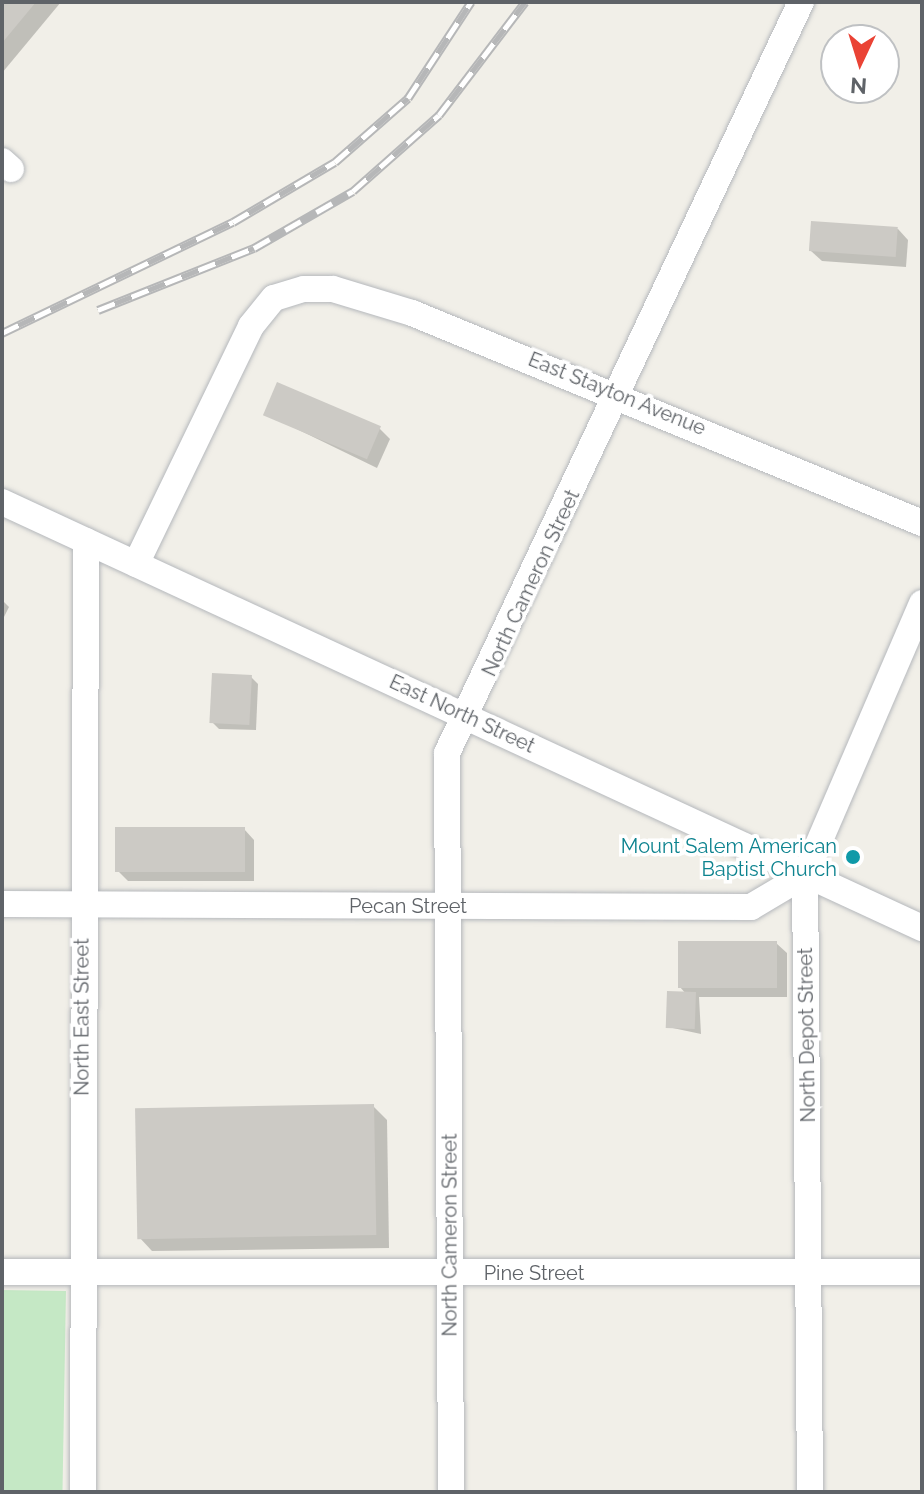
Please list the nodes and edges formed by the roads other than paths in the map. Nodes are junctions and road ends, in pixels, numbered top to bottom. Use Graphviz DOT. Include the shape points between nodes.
graph roads {
  1 [pos="801,2"];
  2 [pos="621,393"];
  3 [pos="2,502"];
  4 [pos="922,523"];
  5 [pos="86,541"];
  6 [pos="136,564"];
  7 [pos="922,603"];
  8 [pos="468,716"];
  9 [pos="805,875"];
  10 [pos="82,903"];
  11 [pos="2,904"];
  12 [pos="447,906"];
  13 [pos="922,928"];
  14 [pos="2,1272"];
  15 [pos="811,1272"];
  16 [pos="922,1272"];
  17 [pos="84,1273"];
  18 [pos="451,1274"];
  19 [pos="83,1492"];
  20 [pos="451,1492"];
  21 [pos="810,1492"];
  1 -- 2 [label="street, North Cameron Street"];
  2 -- 4 [label="street, East Stayton Avenue"];
  2 -- 6 [label="street, East Stayton Avenue" via="377,301 304,289 274,298 251,326"];
  2 -- 8 [label="street, North Cameron Street"];
  3 -- 5 [label="street, East North Street"];
  5 -- 6 [label="street, East North Street"];
  5 -- 10 [label="street, North East Street"];
  6 -- 8 [label="street, East North Street"];
  7 -- 9 [label="street, North Depot Street"];
  8 -- 9 [label="street, East North Street"];
  8 -- 12 [label="street, North Cameron Street" via="447,753"];
  9 -- 12 [label="street, Pecan Street" via="751,907"];
  9 -- 13 [label="street, East North Street"];
  9 -- 15 [label="street, North Depot Street"];
  10 -- 11 [label="street, Pecan Street"];
  10 -- 12 [label="street, Pecan Street"];
  10 -- 17 [label="street, North East Street"];
  12 -- 18 [label="street, North Cameron Street"];
  14 -- 17 [label="street, Pine Street"];
  15 -- 16 [label="street, Pine Street"];
  15 -- 18 [label="street, Pine Street"];
  15 -- 21 [label="street, North Depot Street"];
  17 -- 18 [label="street, Pine Street"];
  17 -- 19 [label="street, North East Street"];
  18 -- 20 [label="street, North Cameron Street"];
}
